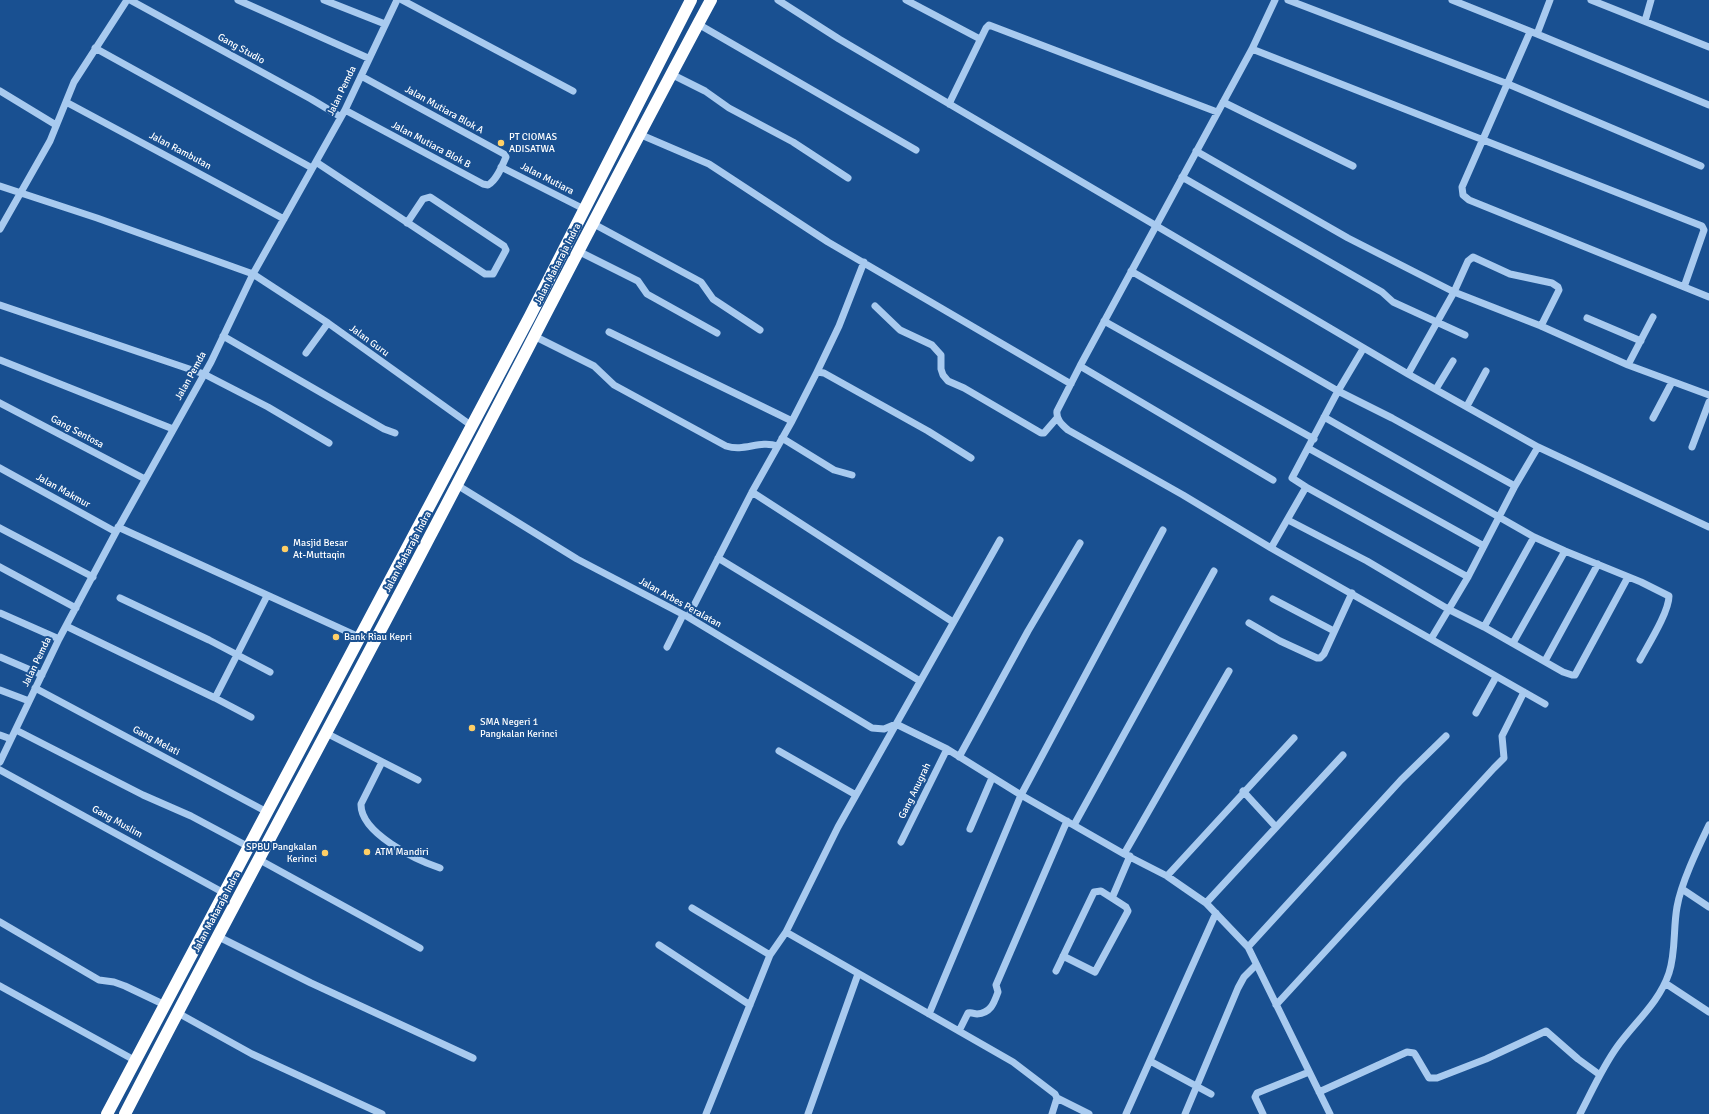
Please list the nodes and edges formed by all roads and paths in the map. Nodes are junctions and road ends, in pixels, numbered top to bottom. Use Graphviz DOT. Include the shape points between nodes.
graph roads {
  1 [pos="126,0"];
  2 [pos="130,0"];
  3 [pos="238,0"];
  4 [pos="324,0"];
  5 [pos="397,0"];
  6 [pos="402,0"];
  7 [pos="691,0"];
  8 [pos="711,0"];
  9 [pos="778,0"];
  10 [pos="906,0"];
  11 [pos="1275,0"];
  12 [pos="1288,0"];
  13 [pos="1452,0"];
  14 [pos="1550,0"];
  15 [pos="1591,0"];
  16 [pos="1651,0"];
  17 [pos="1645,22"];
  18 [pos="385,24"];
  19 [pos="698,24"];
  20 [pos="1533,33"];
  21 [pos="980,39"];
  22 [pos="1709,47"];
  23 [pos="95,48"];
  24 [pos="1252,49"];
  25 [pos="368,58"];
  26 [pos="671,74"];
  27 [pos="361,76"];
  28 [pos="1508,84"];
  29 [pos="0,91"];
  30 [pos="573,91"];
  31 [pos="66,102"];
  32 [pos="1223,102"];
  33 [pos="949,104"];
  34 [pos="1709,105"];
  35 [pos="1217,112"];
  36 [pos="343,114"];
  37 [pos="56,125"];
  38 [pos="639,134"];
  39 [pos="1483,140"];
  40 [pos="916,150"];
  41 [pos="1196,150"];
  42 [pos="314,165"];
  43 [pos="1353,166"];
  44 [pos="1701,166"];
  45 [pos="501,167"];
  46 [pos="1182,177"];
  47 [pos="848,178"];
  48 [pos="0,186"];
  49 [pos="21,193"];
  50 [pos="584,209"];
  51 [pos="284,219"];
  52 [pos="407,223"];
  53 [pos="592,223"];
  54 [pos="1156,225"];
  55 [pos="0,229"];
  56 [pos="578,251"];
  57 [pos="864,262"];
  58 [pos="1131,271"];
  59 [pos="253,274"];
  60 [pos="1684,287"];
  61 [pos="1454,292"];
  62 [pos="1709,297"];
  63 [pos="0,305"];
  64 [pos="876,306"];
  65 [pos="1653,317"];
  66 [pos="1587,318"];
  67 [pos="1104,321"];
  68 [pos="1437,323"];
  69 [pos="328,324"];
  70 [pos="1541,326"];
  71 [pos="760,330"];
  72 [pos="609,332"];
  73 [pos="717,333"];
  74 [pos="1465,335"];
  75 [pos="223,336"];
  76 [pos="534,336"];
  77 [pos="1641,340"];
  78 [pos="1363,348"];
  79 [pos="306,353"];
  80 [pos="0,360"];
  81 [pos="1453,361"];
  82 [pos="1628,365"];
  83 [pos="1080,366"];
  84 [pos="1486,371"];
  85 [pos="818,372"];
  86 [pos="204,374"];
  87 [pos="1408,374"];
  88 [pos="1672,382"];
  89 [pos="1071,384"];
  90 [pos="1436,389"];
  91 [pos="1338,391"];
  92 [pos="1709,395"];
  93 [pos="1709,402"];
  94 [pos="0,403"];
  95 [pos="482,406"];
  96 [pos="1467,406"];
  97 [pos="494,413"];
  98 [pos="1324,417"];
  99 [pos="1057,418"];
  100 [pos="1653,418"];
  101 [pos="792,420"];
  102 [pos="472,426"];
  103 [pos="173,429"];
  104 [pos="395,433"];
  105 [pos="782,438"];
  106 [pos="1314,439"];
  107 [pos="329,443"];
  108 [pos="778,446"];
  109 [pos="1538,447"];
  110 [pos="1692,447"];
  111 [pos="1308,448"];
  112 [pos="970,458"];
  113 [pos="0,468"];
  114 [pos="852,475"];
  115 [pos="145,479"];
  116 [pos="1273,480"];
  117 [pos="457,485"];
  118 [pos="1515,486"];
  119 [pos="1306,487"];
  120 [pos="752,492"];
  121 [pos="1500,518"];
  122 [pos="1288,520"];
  123 [pos="1709,527"];
  124 [pos="0,528"];
  125 [pos="117,529"];
  126 [pos="1164,530"];
  127 [pos="1534,537"];
  128 [pos="1000,540"];
  129 [pos="1080,543"];
  130 [pos="1484,546"];
  131 [pos="1271,548"];
  132 [pos="1564,551"];
  133 [pos="718,558"];
  134 [pos="1598,564"];
  135 [pos="0,567"];
  136 [pos="1214,570"];
  137 [pos="93,577"];
  138 [pos="1468,577"];
  139 [pos="1628,577"];
  140 [pos="1352,593"];
  141 [pos="268,596"];
  142 [pos="120,598"];
  143 [pos="1273,599"];
  144 [pos="76,608"];
  145 [pos="1448,609"];
  146 [pos="0,613"];
  147 [pos="685,616"];
  148 [pos="953,622"];
  149 [pos="1249,623"];
  150 [pos="66,626"];
  151 [pos="1484,627"];
  152 [pos="1334,631"];
  153 [pos="359,637"];
  154 [pos="1431,638"];
  155 [pos="59,639"];
  156 [pos="1513,643"];
  157 [pos="667,647"];
  158 [pos="237,655"];
  159 [pos="0,657"];
  160 [pos="1640,660"];
  161 [pos="1545,661"];
  162 [pos="1229,671"];
  163 [pos="270,672"];
  164 [pos="42,675"];
  165 [pos="1496,677"];
  166 [pos="920,681"];
  167 [pos="35,688"];
  168 [pos="0,690"];
  169 [pos="1524,692"];
  170 [pos="215,698"];
  171 [pos="29,701"];
  172 [pos="1545,704"];
  173 [pos="1476,713"];
  174 [pos="251,717"];
  175 [pos="896,724"];
  176 [pos="16,730"];
  177 [pos="326,732"];
  178 [pos="0,734"];
  179 [pos="1446,736"];
  180 [pos="1294,738"];
  181 [pos="11,739"];
  182 [pos="947,749"];
  183 [pos="779,751"];
  184 [pos="1344,756"];
  185 [pos="959,757"];
  186 [pos="0,762"];
  187 [pos="382,762"];
  188 [pos="0,770"];
  189 [pos="992,778"];
  190 [pos="418,780"];
  191 [pos="1243,792"];
  192 [pos="856,795"];
  193 [pos="1020,795"];
  194 [pos="267,812"];
  195 [pos="1067,821"];
  196 [pos="1074,825"];
  197 [pos="1709,825"];
  198 [pos="1276,827"];
  199 [pos="970,829"];
  200 [pos="902,842"];
  201 [pos="249,847"];
  202 [pos="1127,855"];
  203 [pos="258,859"];
  204 [pos="440,868"];
  205 [pos="1167,876"];
  206 [pos="1682,890"];
  207 [pos="224,893"];
  208 [pos="1112,898"];
  209 [pos="1206,903"];
  210 [pos="1709,907"];
  211 [pos="692,908"];
  212 [pos="214,910"];
  213 [pos="1216,913"];
  214 [pos="226,918"];
  215 [pos="0,922"];
  216 [pos="786,932"];
  217 [pos="217,936"];
  218 [pos="659,945"];
  219 [pos="1248,946"];
  220 [pos="420,948"];
  221 [pos="770,955"];
  222 [pos="1063,956"];
  223 [pos="1256,965"];
  224 [pos="1056,971"];
  225 [pos="858,974"];
  226 [pos="1665,983"];
  227 [pos="0,986"];
  228 [pos="165,1005"];
  229 [pos="750,1005"];
  230 [pos="1276,1005"];
  231 [pos="1709,1012"];
  232 [pos="178,1013"];
  233 [pos="929,1014"];
  234 [pos="959,1031"];
  235 [pos="473,1058"];
  236 [pos="136,1061"];
  237 [pos="1150,1061"];
  238 [pos="1309,1072"];
  239 [pos="1600,1075"];
  240 [pos="1198,1087"];
  241 [pos="1319,1092"];
  242 [pos="1211,1094"];
  243 [pos="1057,1098"];
  244 [pos="107,1114"];
  245 [pos="125,1114"];
  246 [pos="382,1114"];
  247 [pos="706,1114"];
  248 [pos="808,1114"];
  249 [pos="1052,1114"];
  250 [pos="1089,1114"];
  251 [pos="1126,1114"];
  252 [pos="1185,1114"];
  253 [pos="1263,1114"];
  254 [pos="1330,1114"];
  255 [pos="1580,1114"];
  1 -- 23 [label="street"];
  2 -- 36 [label="street, Gang Studio"];
  3 -- 25 [label="street"];
  4 -- 18 [label="street"];
  5 -- 18 [label="street, Jalan Pemda"];
  6 -- 30 [label="street"];
  7 -- 50 [label="highway, Jalan Maharaja Indra"];
  8 -- 19 [label="highway, Jalan Maharaja Indra"];
  9 -- 33 [label="street"];
  10 -- 21 [label="street"];
  11 -- 24 [label="street"];
  12 -- 28 [label="street"];
  13 -- 20 [label="street"];
  14 -- 20 [label="street"];
  15 -- 17 [label="street"];
  16 -- 17 [label="street"];
  17 -- 22 [label="street"];
  18 -- 25 [label="street, Jalan Pemda"];
  19 -- 26 [label="highway, Jalan Maharaja Indra"];
  19 -- 40 [label="street"];
  20 -- 28 [label="street"];
  20 -- 34 [label="street"];
  21 -- 33 [label="street"];
  21 -- 35 [label="street" via="989,25"];
  23 -- 31 [label="street" via="74,82"];
  23 -- 42 [label="street"];
  24 -- 32 [label="street"];
  24 -- 39 [label="street"];
  25 -- 27 [label="street, Jalan Pemda"];
  26 -- 38 [label="highway, Jalan Maharaja Indra"];
  26 -- 47 [label="street" via="793,142"];
  27 -- 36 [label="street, Jalan Pemda"];
  27 -- 45 [label="street, Jalan Mutiara Blok A" via="504,154 506,157"];
  28 -- 39 [label="street"];
  28 -- 44 [label="street"];
  29 -- 37 [label="street"];
  31 -- 37 [label="street"];
  31 -- 51 [label="street, Jalan Rambutan"];
  32 -- 35 [label="street"];
  32 -- 43 [label="street"];
  33 -- 54 [label="street"];
  35 -- 41 [label="street"];
  36 -- 42 [label="street, Jalan Pemda"];
  36 -- 45 [label="street, Jalan Mutiara Blok B" via="483,184 488,185 492,182"];
  37 -- 49 [label="street"];
  38 -- 53 [label="highway, Jalan Maharaja Indra"];
  38 -- 57 [label="street" via="709,164 796,223"];
  39 -- 60 [label="street" via="1462,187 1466,198"];
  39 -- 60 [label="street" via="1702,226 1704,230"];
  41 -- 46 [label="street"];
  41 -- 61 [label="street" via="1348,238"];
  42 -- 51 [label="street, Jalan Pemda"];
  42 -- 52 [label="street"];
  45 -- 50 [label="street, Jalan Mutiara"];
  46 -- 54 [label="street"];
  46 -- 68 [label="street" via="1382,292 1393,302"];
  48 -- 49 [label="street, Jalan Guru"];
  49 -- 55 [label="street"];
  49 -- 59 [label="street, Jalan Guru"];
  50 -- 95 [label="highway, Jalan Maharaja Indra"];
  51 -- 59 [label="street, Jalan Pemda"];
  52 -- 52 [label="street" via="485,274 493,274 506,250 504,246 430,197 423,199"];
  53 -- 56 [label="highway, Jalan Maharaja Indra"];
  53 -- 71 [label="street" via="701,282 713,299"];
  54 -- 58 [label="street"];
  54 -- 78 [label="street"];
  56 -- 73 [label="street" via="638,281 647,294"];
  56 -- 76 [label="highway, Jalan Maharaja Indra"];
  57 -- 85 [label="street"];
  57 -- 89 [label="street"];
  58 -- 67 [label="street"];
  58 -- 91 [label="street"];
  59 -- 69 [label="street, Jalan Guru"];
  59 -- 75 [label="street, Jalan Pemda"];
  60 -- 62 [label="street"];
  61 -- 68 [label="street"];
  61 -- 70 [label="street"];
  61 -- 70 [label="street" via="1468,261 1473,257 1510,274 1552,283 1558,290"];
  63 -- 86 [label="street"];
  64 -- 99 [label="street" via="900,330 932,345 941,355 941,369 948,381 1041,433 1044,433"];
  65 -- 77 [label="street"];
  66 -- 77 [label="street"];
  67 -- 83 [label="street"];
  67 -- 106 [label="street"];
  68 -- 74 [label="street"];
  68 -- 87 [label="street"];
  69 -- 79 [label="street"];
  69 -- 102 [label="street, Jalan Guru"];
  70 -- 82 [label="street"];
  72 -- 101 [label="street"];
  75 -- 86 [label="street, Jalan Pemda"];
  75 -- 104 [label="street"];
  76 -- 97 [label="highway, Jalan Maharaja Indra"];
  76 -- 108 [label="street" via="594,366 614,385 726,446 738,448 769,443"];
  77 -- 82 [label="street"];
  78 -- 87 [label="street"];
  78 -- 91 [label="street"];
  80 -- 103 [label="street"];
  81 -- 90 [label="street"];
  82 -- 88 [label="street"];
  83 -- 89 [label="street"];
  83 -- 116 [label="street"];
  84 -- 96 [label="street"];
  85 -- 101 [label="street"];
  85 -- 112 [label="street" via="928,430"];
  86 -- 103 [label="street, Jalan Pemda"];
  86 -- 107 [label="street" via="268,407"];
  87 -- 90 [label="street"];
  88 -- 92 [label="street"];
  88 -- 100 [label="street"];
  89 -- 99 [label="street" via="1057,411"];
  90 -- 96 [label="street"];
  91 -- 98 [label="street"];
  91 -- 118 [label="street"];
  93 -- 110 [label="street"];
  94 -- 115 [label="street, Gang Sentosa"];
  95 -- 97 [label="highway"];
  95 -- 102 [label="highway, Jalan Maharaja Indra"];
  96 -- 109 [label="street"];
  97 -- 117 [label="highway, Jalan Maharaja Indra"];
  98 -- 106 [label="street"];
  98 -- 121 [label="street"];
  99 -- 131 [label="street" via="1068,430"];
  101 -- 105 [label="street"];
  102 -- 153 [label="highway, Jalan Maharaja Indra"];
  103 -- 115 [label="street, Jalan Pemda"];
  105 -- 108 [label="street"];
  105 -- 114 [label="street" via="834,470"];
  106 -- 111 [label="street"];
  108 -- 120 [label="street"];
  109 -- 118 [label="street"];
  109 -- 123 [label="street"];
  111 -- 119 [label="street" via="1292,477"];
  111 -- 130 [label="street"];
  113 -- 125 [label="street, Jalan Makmur"];
  115 -- 125 [label="street, Jalan Pemda"];
  117 -- 147 [label="street, Jalan Arbes Peralatan" via="577,558"];
  117 -- 177 [label="highway, Jalan Maharaja Indra"];
  118 -- 121 [label="street"];
  119 -- 122 [label="street"];
  119 -- 138 [label="street"];
  120 -- 133 [label="street"];
  120 -- 148 [label="street"];
  121 -- 127 [label="street"];
  121 -- 130 [label="street"];
  122 -- 131 [label="street"];
  122 -- 145 [label="street" via="1367,561"];
  124 -- 137 [label="street"];
  125 -- 137 [label="street, Jalan Pemda"];
  125 -- 141 [label="street, Jalan Makmur"];
  126 -- 193 [label="street"];
  127 -- 132 [label="street"];
  127 -- 151 [label="street"];
  128 -- 148 [label="street"];
  129 -- 185 [label="street"];
  130 -- 138 [label="street"];
  131 -- 140 [label="street"];
  132 -- 134 [label="street"];
  132 -- 156 [label="street"];
  133 -- 147 [label="street"];
  133 -- 166 [label="street"];
  134 -- 139 [label="street"];
  134 -- 161 [label="street"];
  135 -- 144 [label="street"];
  136 -- 196 [label="street"];
  137 -- 144 [label="street, Jalan Pemda"];
  138 -- 145 [label="street"];
  139 -- 160 [label="street" via="1669,596 1662,618"];
  139 -- 161 [label="street" via="1575,675 1568,674"];
  140 -- 152 [label="street"];
  140 -- 154 [label="street"];
  141 -- 153 [label="street, Jalan Makmur"];
  141 -- 158 [label="street"];
  142 -- 158 [label="street"];
  143 -- 152 [label="street"];
  144 -- 150 [label="street, Jalan Pemda"];
  145 -- 151 [label="street"];
  145 -- 154 [label="street"];
  146 -- 155 [label="street"];
  147 -- 157 [label="street"];
  147 -- 175 [label="street, Jalan Arbes Peralatan" via="872,728 884,729"];
  148 -- 166 [label="street"];
  149 -- 152 [label="street" via="1317,658 1322,657"];
  150 -- 155 [label="street, Jalan Pemda"];
  150 -- 170 [label="street"];
  151 -- 156 [label="street"];
  153 -- 194 [label="highway, Jalan Maharaja Indra"];
  154 -- 165 [label="street"];
  155 -- 164 [label="street, Jalan Pemda"];
  156 -- 161 [label="street"];
  158 -- 163 [label="street"];
  158 -- 170 [label="street"];
  159 -- 164 [label="street"];
  162 -- 202 [label="street"];
  164 -- 167 [label="street, Jalan Pemda"];
  165 -- 169 [label="street"];
  165 -- 173 [label="street"];
  166 -- 175 [label="street"];
  167 -- 171 [label="street, Jalan Pemda"];
  167 -- 194 [label="street, Gang Melati"];
  168 -- 171 [label="street"];
  169 -- 172 [label="street"];
  169 -- 230 [label="street" via="1502,736 1503,761"];
  170 -- 174 [label="street"];
  171 -- 176 [label="street, Jalan Pemda"];
  175 -- 182 [label="street"];
  175 -- 192 [label="street"];
  176 -- 181 [label="street, Jalan Pemda"];
  176 -- 201 [label="street"];
  177 -- 187 [label="street"];
  177 -- 203 [label="highway, Jalan Maharaja Indra"];
  178 -- 181 [label="street"];
  179 -- 219 [label="street" via="1401,780"];
  180 -- 191 [label="street"];
  181 -- 186 [label="street, Jalan Pemda"];
  182 -- 185 [label="street"];
  182 -- 200 [label="street, Gang Anugrah"];
  183 -- 192 [label="street"];
  184 -- 198 [label="street"];
  185 -- 189 [label="street"];
  187 -- 190 [label="street"];
  187 -- 204 [label="street" via="361,804 363,817 390,843 411,856"];
  188 -- 207 [label="street, Gang Muslim"];
  189 -- 193 [label="street"];
  189 -- 199 [label="street"];
  191 -- 198 [label="street"];
  191 -- 205 [label="street"];
  192 -- 216 [label="street"];
  193 -- 195 [label="street"];
  193 -- 233 [label="street"];
  194 -- 201 [label="highway, Jalan Maharaja Indra"];
  195 -- 196 [label="street"];
  195 -- 234 [label="street" via="996,985 998,992 991,1008 978,1014 968,1013"];
  196 -- 202 [label="street"];
  197 -- 206 [label="street"];
  198 -- 209 [label="street"];
  201 -- 207 [label="highway, Jalan Maharaja Indra"];
  202 -- 205 [label="street"];
  202 -- 208 [label="street"];
  203 -- 214 [label="highway, Jalan Maharaja Indra"];
  203 -- 220 [label="street"];
  205 -- 209 [label="street"];
  206 -- 210 [label="street"];
  206 -- 226 [label="street" via="1677,906 1674,947"];
  207 -- 212 [label="highway, Jalan Maharaja Indra"];
  208 -- 222 [label="street" via="1101,891 1094,892"];
  208 -- 222 [label="street" via="1128,911 1095,972"];
  209 -- 213 [label="street"];
  211 -- 221 [label="street"];
  212 -- 214 [label="highway"];
  212 -- 228 [label="highway, Jalan Maharaja Indra"];
  213 -- 219 [label="street"];
  213 -- 237 [label="street"];
  214 -- 217 [label="highway, Jalan Maharaja Indra"];
  215 -- 228 [label="street" via="99,980 125,986"];
  216 -- 221 [label="street"];
  216 -- 225 [label="street"];
  217 -- 232 [label="highway, Jalan Maharaja Indra"];
  217 -- 235 [label="street" via="310,983"];
  218 -- 229 [label="street"];
  219 -- 223 [label="street"];
  221 -- 229 [label="street"];
  222 -- 224 [label="street"];
  223 -- 230 [label="street"];
  223 -- 240 [label="street" via="1244,977 1238,988"];
  225 -- 233 [label="street"];
  225 -- 248 [label="street"];
  226 -- 231 [label="street"];
  226 -- 239 [label="street" via="1654,1001 1616,1048"];
  227 -- 236 [label="street"];
  228 -- 236 [label="highway, Jalan Maharaja Indra"];
  229 -- 247 [label="street"];
  230 -- 238 [label="street"];
  232 -- 245 [label="highway, Jalan Maharaja Indra"];
  232 -- 246 [label="street" via="252,1054"];
  233 -- 234 [label="street"];
  234 -- 243 [label="street" via="1014,1062 1050,1089"];
  236 -- 244 [label="highway, Jalan Maharaja Indra"];
  237 -- 240 [label="street"];
  237 -- 251 [label="street"];
  238 -- 241 [label="street"];
  238 -- 253 [label="street" via="1257,1093 1255,1097"];
  239 -- 241 [label="street" via="1546,1031 1437,1078 1429,1078 1414,1053 1407,1052"];
  239 -- 255 [label="street"];
  240 -- 242 [label="street"];
  240 -- 252 [label="street"];
  241 -- 254 [label="street"];
  243 -- 249 [label="street"];
  243 -- 250 [label="street"];
}
